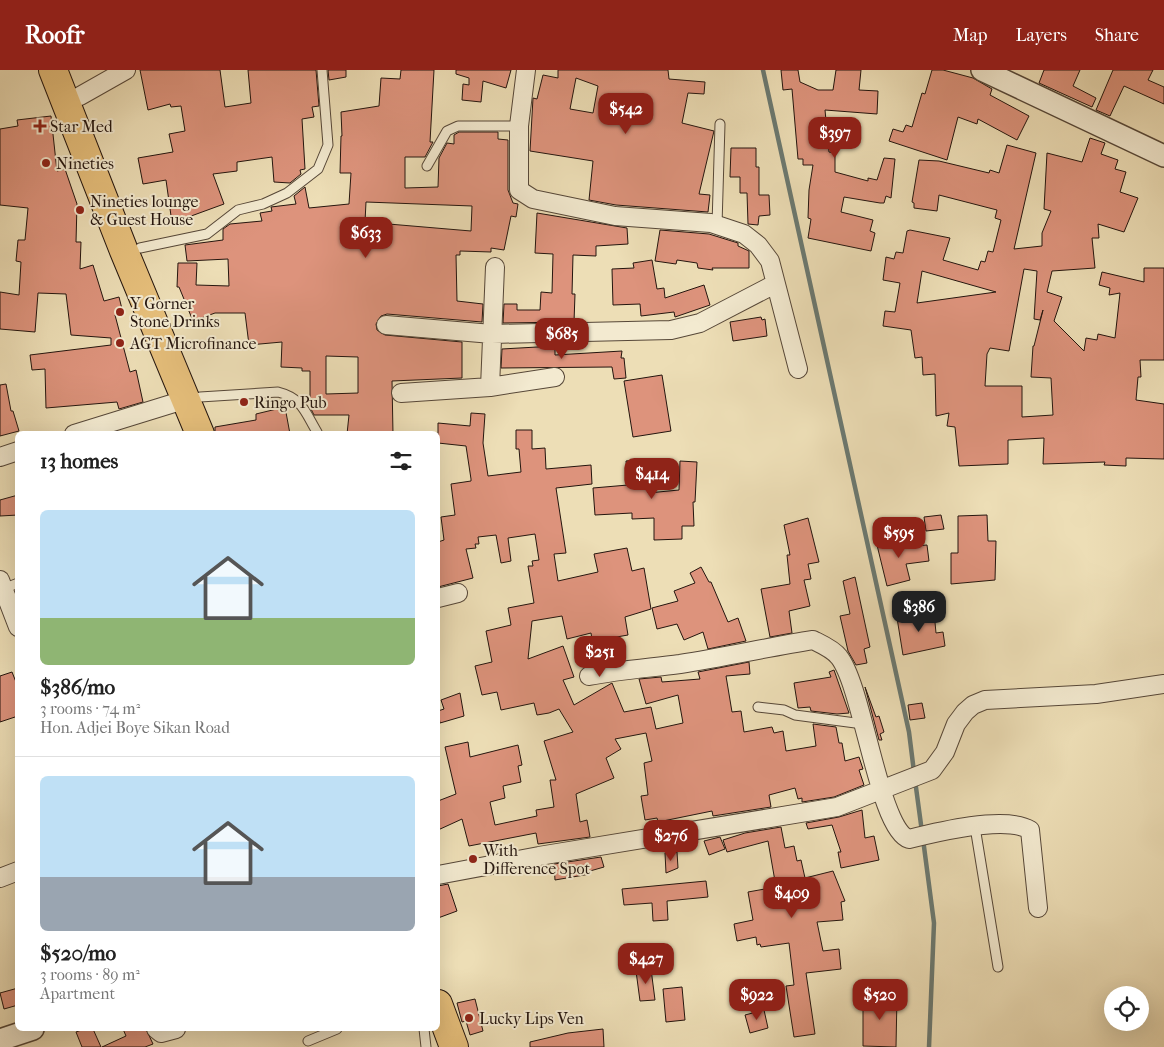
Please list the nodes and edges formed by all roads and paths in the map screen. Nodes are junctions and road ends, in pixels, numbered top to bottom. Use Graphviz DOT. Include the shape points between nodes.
graph roads {
  1 [pos="53,70"];
  2 [pos="70,70"];
  3 [pos="126,70"];
  4 [pos="322,70"];
  5 [pos="526,70"];
  6 [pos="982,70"];
  7 [pos="80,96"];
  8 [pos="720,124"];
  9 [pos="519,126"];
  10 [pos="1162,151"];
  11 [pos="427,166"];
  12 [pos="718,225"];
  13 [pos="140,248"];
  14 [pos="495,267"];
  15 [pos="776,284"];
  16 [pos="386,325"];
  17 [pos="492,334"];
  18 [pos="798,369"];
  19 [pos="555,377"];
  20 [pos="490,388"];
  21 [pos="401,393"];
  22 [pos="192,398"];
  23 [pos="84,431"];
  24 [pos="199,431"];
  25 [pos="214,431"];
  26 [pos="316,431"];
  27 [pos="15,452"];
  28 [pos="0,456"];
  29 [pos="7,584"];
  30 [pos="458,594"];
  31 [pos="440,598"];
  32 [pos="15,615"];
  33 [pos="588,676"];
  34 [pos="1164,684"];
  35 [pos="758,707"];
  36 [pos="863,724"];
  37 [pos="883,791"];
  38 [pos="975,827"];
  39 [pos="15,872"];
  40 [pos="440,875"];
  41 [pos="0,878"];
  42 [pos="1038,908"];
  43 [pos="998,967"];
  44 [pos="440,1009"];
  45 [pos="332,1031"];
  46 [pos="424,1031"];
  47 [pos="436,1031"];
  48 [pos="308,1041"];
  49 [pos="426,1047"];
  50 [pos="442,1047"];
  51 [pos="454,1047"];
  1 -- 22 [label="main road"];
  2 -- 7 [label="main road"];
  3 -- 7 [label="street"];
  4 -- 13 [label="lane" via="328,145 318,169 287,193 263,204 238,210 207,234"];
  5 -- 9 [label="street"];
  6 -- 10 [label="street"];
  7 -- 13 [label="main road"];
  8 -- 12 [label="lane"];
  9 -- 11 [label="lane" via="458,126 447,132"];
  9 -- 12 [label="street" via="519,190 533,199 615,216"];
  12 -- 15 [label="street" via="744,234 758,245 770,261"];
  13 -- 22 [label="main road"];
  14 -- 17 [label="street"];
  15 -- 17 [label="street" via="700,324 670,330"];
  15 -- 18 [label="street"];
  16 -- 17 [label="street"];
  17 -- 20 [label="street"];
  19 -- 20 [label="street"];
  20 -- 21 [label="street"];
  22 -- 23 [label="street"];
  22 -- 24 [label="main road"];
  22 -- 25 [label="main road"];
  22 -- 26 [label="lane" via="278,392 290,395 299,400"];
  27 -- 28 [label="street"];
  29 -- 32 [label="street"];
  30 -- 31 [label="street"];
  33 -- 36 [label="street" via="813,640 839,657 854,690"];
  34 -- 37 [label="street" via="1096,694 985,700 965,712 932,770"];
  35 -- 36 [label="lane"];
  36 -- 37 [label="street"];
  37 -- 38 [label="street" via="897,830 909,840 948,829"];
  37 -- 40 [label="street" via="837,807"];
  38 -- 42 [label="street" via="1011,824 1030,830"];
  38 -- 43 [label="lane"];
  39 -- 41 [label="street"];
  44 -- 51 [label="main road"];
  45 -- 48 [label="lane"];
  46 -- 49 [label="lane"];
  47 -- 50 [label="main road"];
}
